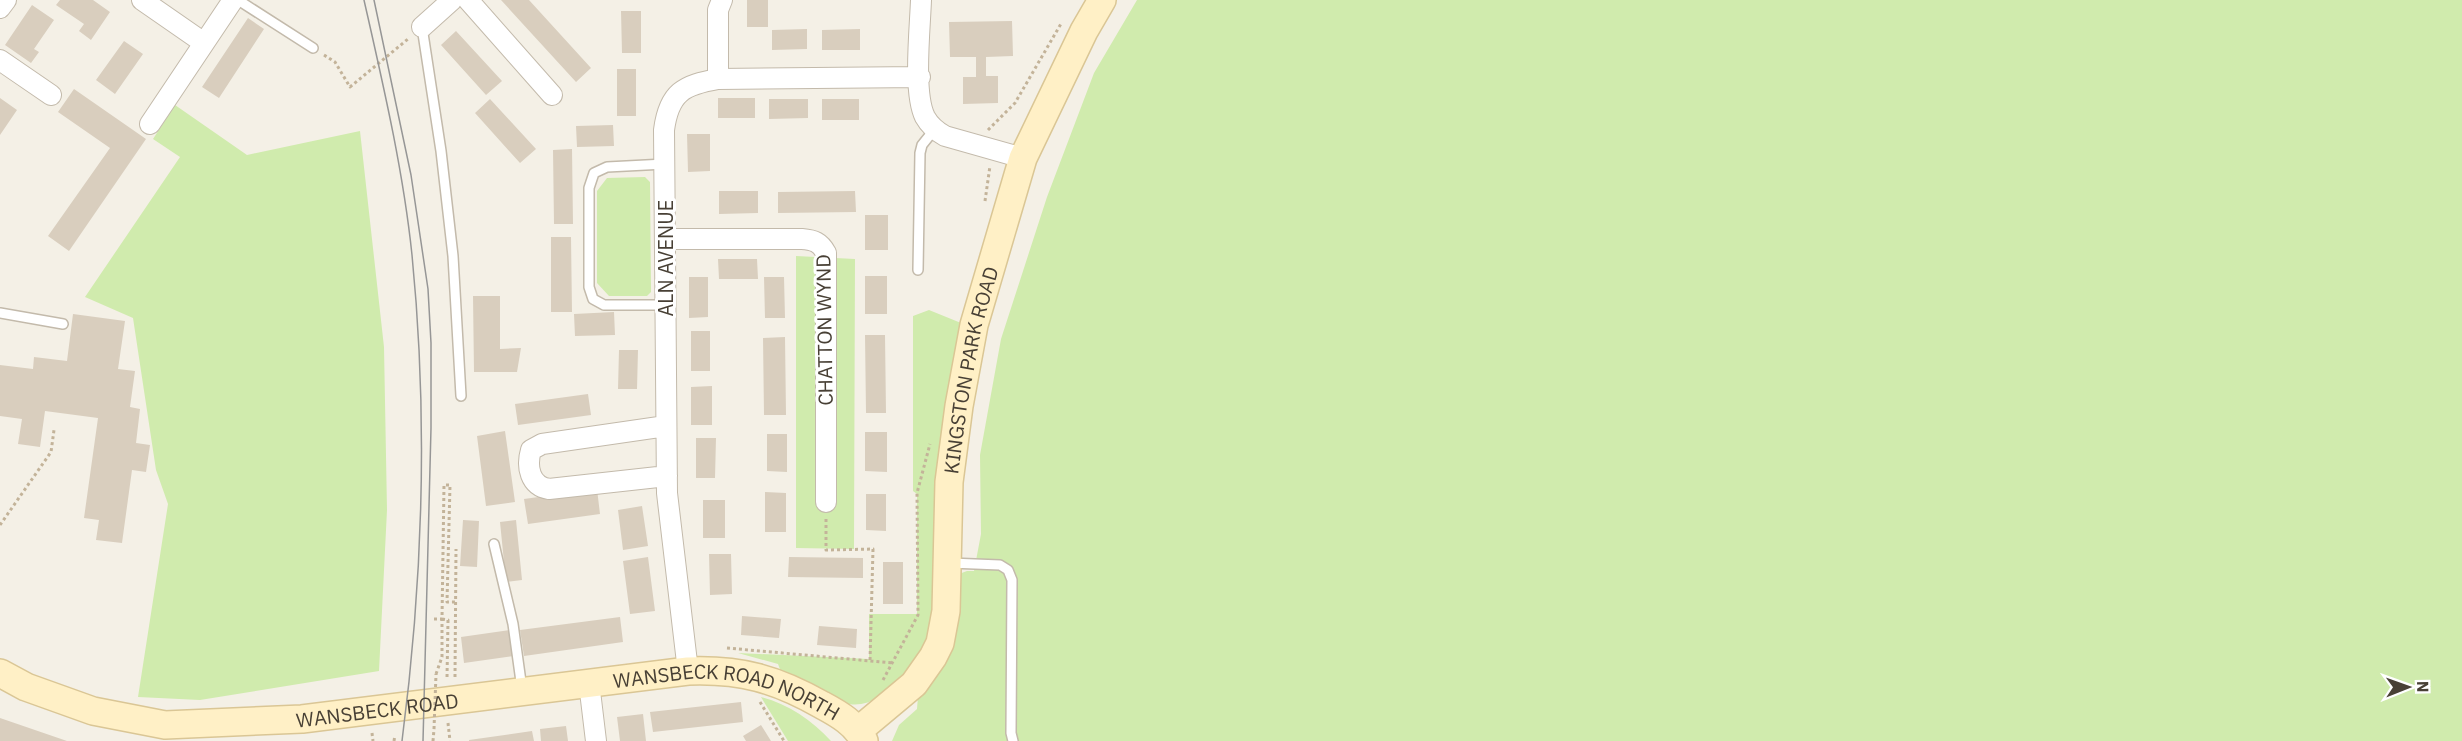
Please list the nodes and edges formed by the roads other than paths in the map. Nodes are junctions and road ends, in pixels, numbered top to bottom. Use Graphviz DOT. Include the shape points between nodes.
graph roads {
  1 [pos="6,0"];
  2 [pos="142,0"];
  3 [pos="232,0"];
  4 [pos="238,0"];
  5 [pos="452,0"];
  6 [pos="468,0"];
  7 [pos="722,0"];
  8 [pos="921,0"];
  9 [pos="1102,0"];
  10 [pos="0,8"];
  11 [pos="422,27"];
  12 [pos="204,43"];
  13 [pos="313,48"];
  14 [pos="0,60"];
  15 [pos="920,76"];
  16 [pos="718,79"];
  17 [pos="552,94"];
  18 [pos="51,95"];
  19 [pos="150,124"];
  20 [pos="934,130"];
  21 [pos="1023,158"];
  22 [pos="664,164"];
  23 [pos="665,239"];
  24 [pos="918,270"];
  25 [pos="666,304"];
  26 [pos="0,313"];
  27 [pos="63,324"];
  28 [pos="461,396"];
  29 [pos="666,426"];
  30 [pos="667,476"];
  31 [pos="826,502"];
  32 [pos="494,544"];
  33 [pos="948,563"];
  34 [pos="688,670"];
  35 [pos="0,674"];
  36 [pos="590,684"];
  37 [pos="522,692"];
  38 [pos="163,733"];
  39 [pos="861,736"];
  40 [pos="596,741"];
  41 [pos="1013,741"];
  1 -- 10 [label="street"];
  2 -- 12 [label="street"];
  3 -- 12 [label="street"];
  4 -- 13 [label="lane"];
  5 -- 11 [label="street"];
  6 -- 17 [label="street"];
  7 -- 16 [label="street" via="718,10"];
  8 -- 15 [label="street"];
  9 -- 21 [label="street, KINGSTON PARK ROAD"];
  11 -- 28 [label="lane" via="453,256"];
  12 -- 19 [label="street"];
  14 -- 18 [label="street"];
  15 -- 16 [label="street, ALN AVENUE"];
  15 -- 20 [label="street" via="925,116"];
  16 -- 22 [label="street, ALN AVENUE" via="687,87 670,104 664,130"];
  20 -- 21 [label="street"];
  20 -- 24 [label="lane" via="920,153"];
  21 -- 33 [label="street, KINGSTON PARK ROAD" via="974,325 961,394 950,482"];
  22 -- 23 [label="street, ALN AVENUE"];
  22 -- 25 [label="lane" via="607,167 594,173 589,188 589,287 593,299 604,305"];
  23 -- 25 [label="street, ALN AVENUE"];
  23 -- 31 [label="street, CHATTON WYND" via="802,239 821,244 826,253"];
  25 -- 29 [label="street, ALN AVENUE"];
  26 -- 27 [label="lane"];
  29 -- 30 [label="street, ALN AVENUE"];
  29 -- 30 [label="street" via="542,444 531,450 529,458 536,484 549,489"];
  30 -- 34 [label="street, ALN AVENUE"];
  32 -- 37 [label="lane" via="513,624"];
  33 -- 39 [label="street, KINGSTON PARK ROAD" via="943,630 933,657 914,684"];
  33 -- 41 [label="lane" via="1000,565 1008,570 1012,580"];
  34 -- 36 [label="street, WANSBECK ROAD NORTH"];
  34 -- 39 [label="street, WANSBECK ROAD NORTH" via="743,673 777,682 842,717"];
  35 -- 38 [label="street, WANSBECK ROAD" via="26,687"];
  36 -- 37 [label="street, WANSBECK ROAD"];
  36 -- 40 [label="street"];
  37 -- 38 [label="street, WANSBECK ROAD"];
}
